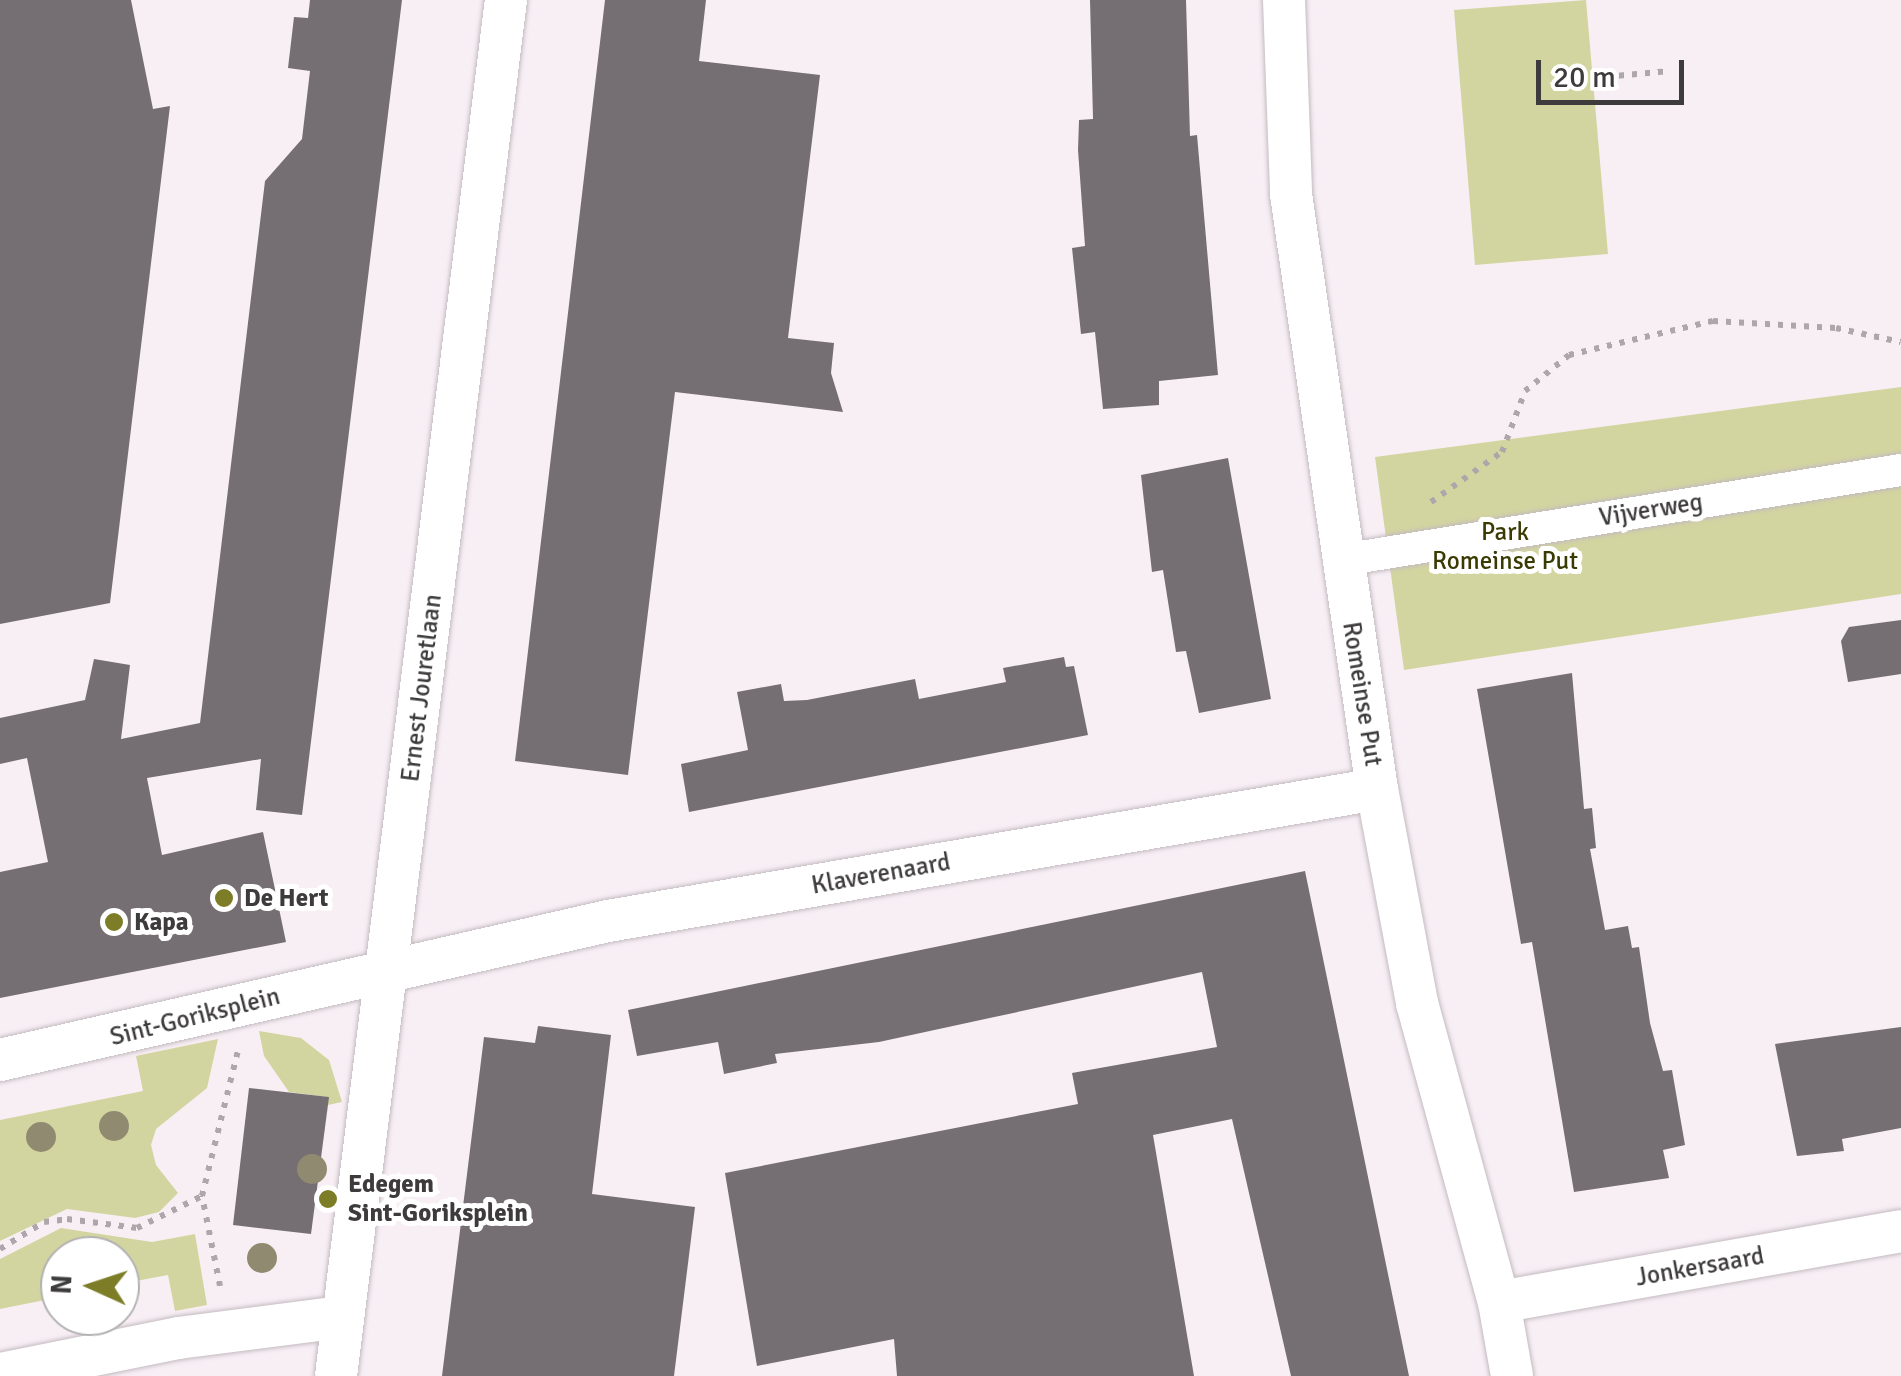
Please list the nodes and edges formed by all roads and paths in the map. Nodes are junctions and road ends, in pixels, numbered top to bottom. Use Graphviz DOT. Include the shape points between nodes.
graph roads {
  1 [pos="506,0"];
  2 [pos="1284,0"];
  3 [pos="1670,70"];
  4 [pos="1593,78"];
  5 [pos="1901,342"];
  6 [pos="1901,470"];
  7 [pos="1424,507"];
  8 [pos="1342,560"];
  9 [pos="1377,789"];
  10 [pos="388,970"];
  11 [pos="241,1006"];
  12 [pos="0,1060"];
  13 [pos="202,1196"];
  14 [pos="1901,1231"];
  15 [pos="0,1249"];
  16 [pos="1499,1302"];
  17 [pos="343,1316"];
  18 [pos="229,1331"];
  19 [pos="0,1374"];
  20 [pos="336,1376"];
  21 [pos="1512,1376"];
  1 -- 10 [label="street, Ernest Jouretlaan"];
  2 -- 8 [label="street, Romeinse Put" via="1291,194"];
  3 -- 4 [label="path"];
  5 -- 7 [label="path" via="1836,328 1713,321 1569,355 1524,391 1502,452"];
  6 -- 8 [label="street, Vijverweg"];
  8 -- 9 [label="street, Romeinse Put"];
  9 -- 10 [label="street, Klaverenaard" via="608,920"];
  9 -- 16 [label="street, Romeinse Put" via="1416,1003"];
  10 -- 11 [label="street, Sint-Goriksplein"];
  10 -- 17 [label="street, Ernest Jouretlaan"];
  11 -- 12 [label="street, Sint-Goriksplein"];
  11 -- 13 [label="path" via="237,1078"];
  13 -- 15 [label="path" via="137,1228 67,1218 44,1222"];
  13 -- 18 [label="path"];
  14 -- 16 [label="street, Jonkersaard"];
  16 -- 21 [label="street, Romeinse Put"];
  17 -- 18 [label="street"];
  17 -- 20 [label="street, Ernest Jouretlaan"];
  18 -- 19 [label="street"];
}
